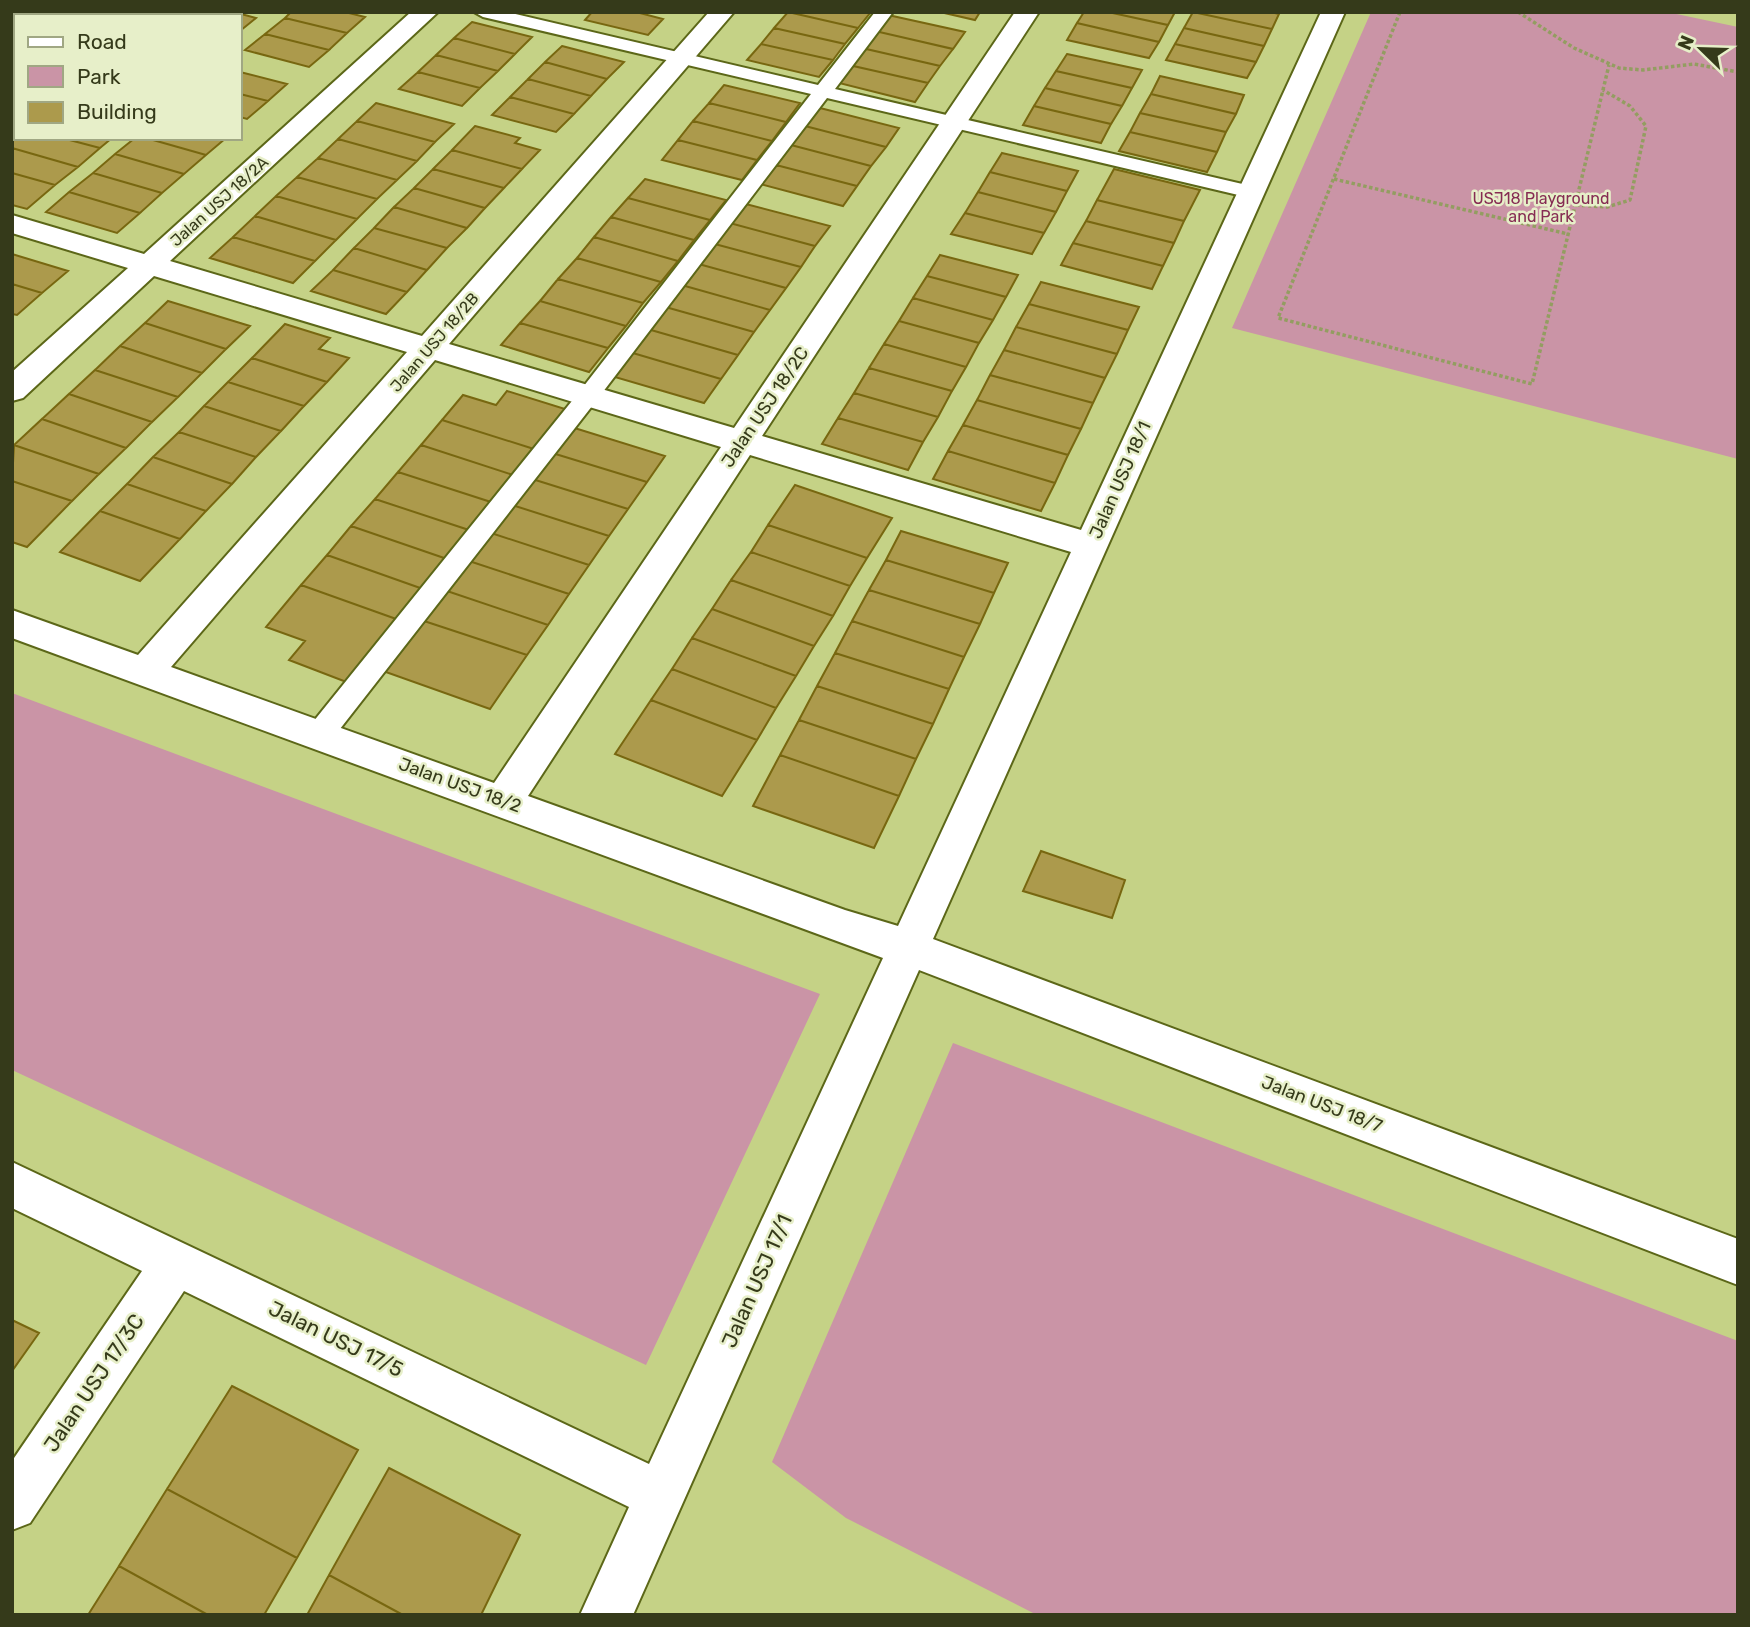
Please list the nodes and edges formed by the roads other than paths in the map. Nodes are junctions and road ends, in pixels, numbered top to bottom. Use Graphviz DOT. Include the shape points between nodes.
graph roads {
  1 [pos="426,12"];
  2 [pos="483,12"];
  3 [pos="723,12"];
  4 [pos="884,12"];
  5 [pos="1027,12"];
  6 [pos="1333,12"];
  7 [pos="682,59"];
  8 [pos="822,92"];
  9 [pos="954,123"];
  10 [pos="1251,192"];
  11 [pos="12,224"];
  12 [pos="149,265"];
  13 [pos="429,348"];
  14 [pos="12,390"];
  15 [pos="588,396"];
  16 [pos="742,442"];
  17 [pos="1090,545"];
  18 [pos="12,624"];
  19 [pos="145,671"];
  20 [pos="319,734"];
  21 [pos="503,801"];
  22 [pos="907,947"];
  23 [pos="12,1184"];
  24 [pos="176,1262"];
  25 [pos="1738,1262"];
  26 [pos="660,1496"];
  27 [pos="12,1505"];
  28 [pos="606,1615"];
  1 -- 12 [label="street, Jalan USJ 18/2A"];
  2 -- 7 [label="lane"];
  3 -- 7 [label="street, Jalan USJ 18/2B"];
  4 -- 8 [label="lane"];
  5 -- 9 [label="street, Jalan USJ 18/2C"];
  6 -- 10 [label="street, Jalan USJ 18/1"];
  7 -- 8 [label="lane"];
  7 -- 13 [label="street, Jalan USJ 18/2B"];
  8 -- 9 [label="lane"];
  8 -- 15 [label="lane"];
  9 -- 10 [label="lane"];
  9 -- 16 [label="street, Jalan USJ 18/2C"];
  10 -- 17 [label="street, Jalan USJ 18/1"];
  11 -- 12 [label="street"];
  12 -- 13 [label="street"];
  12 -- 14 [label="street, Jalan USJ 18/2A"];
  13 -- 15 [label="street"];
  13 -- 19 [label="street, Jalan USJ 18/2B"];
  15 -- 16 [label="street"];
  15 -- 20 [label="lane"];
  16 -- 17 [label="street"];
  16 -- 21 [label="street, Jalan USJ 18/2C"];
  17 -- 22 [label="street, Jalan USJ 18/1"];
  18 -- 19 [label="street, Jalan USJ 18/2"];
  19 -- 20 [label="street, Jalan USJ 18/2"];
  20 -- 21 [label="street, Jalan USJ 18/2"];
  21 -- 22 [label="street, Jalan USJ 18/2"];
  22 -- 25 [label="street, Jalan USJ 18/7"];
  22 -- 26 [label="street, Jalan USJ 17/1"];
  23 -- 24 [label="street, Jalan USJ 17/5"];
  24 -- 26 [label="street, Jalan USJ 17/5"];
  24 -- 27 [label="street, Jalan USJ 17/3C"];
  26 -- 28 [label="street, Jalan USJ 17/1"];
}
